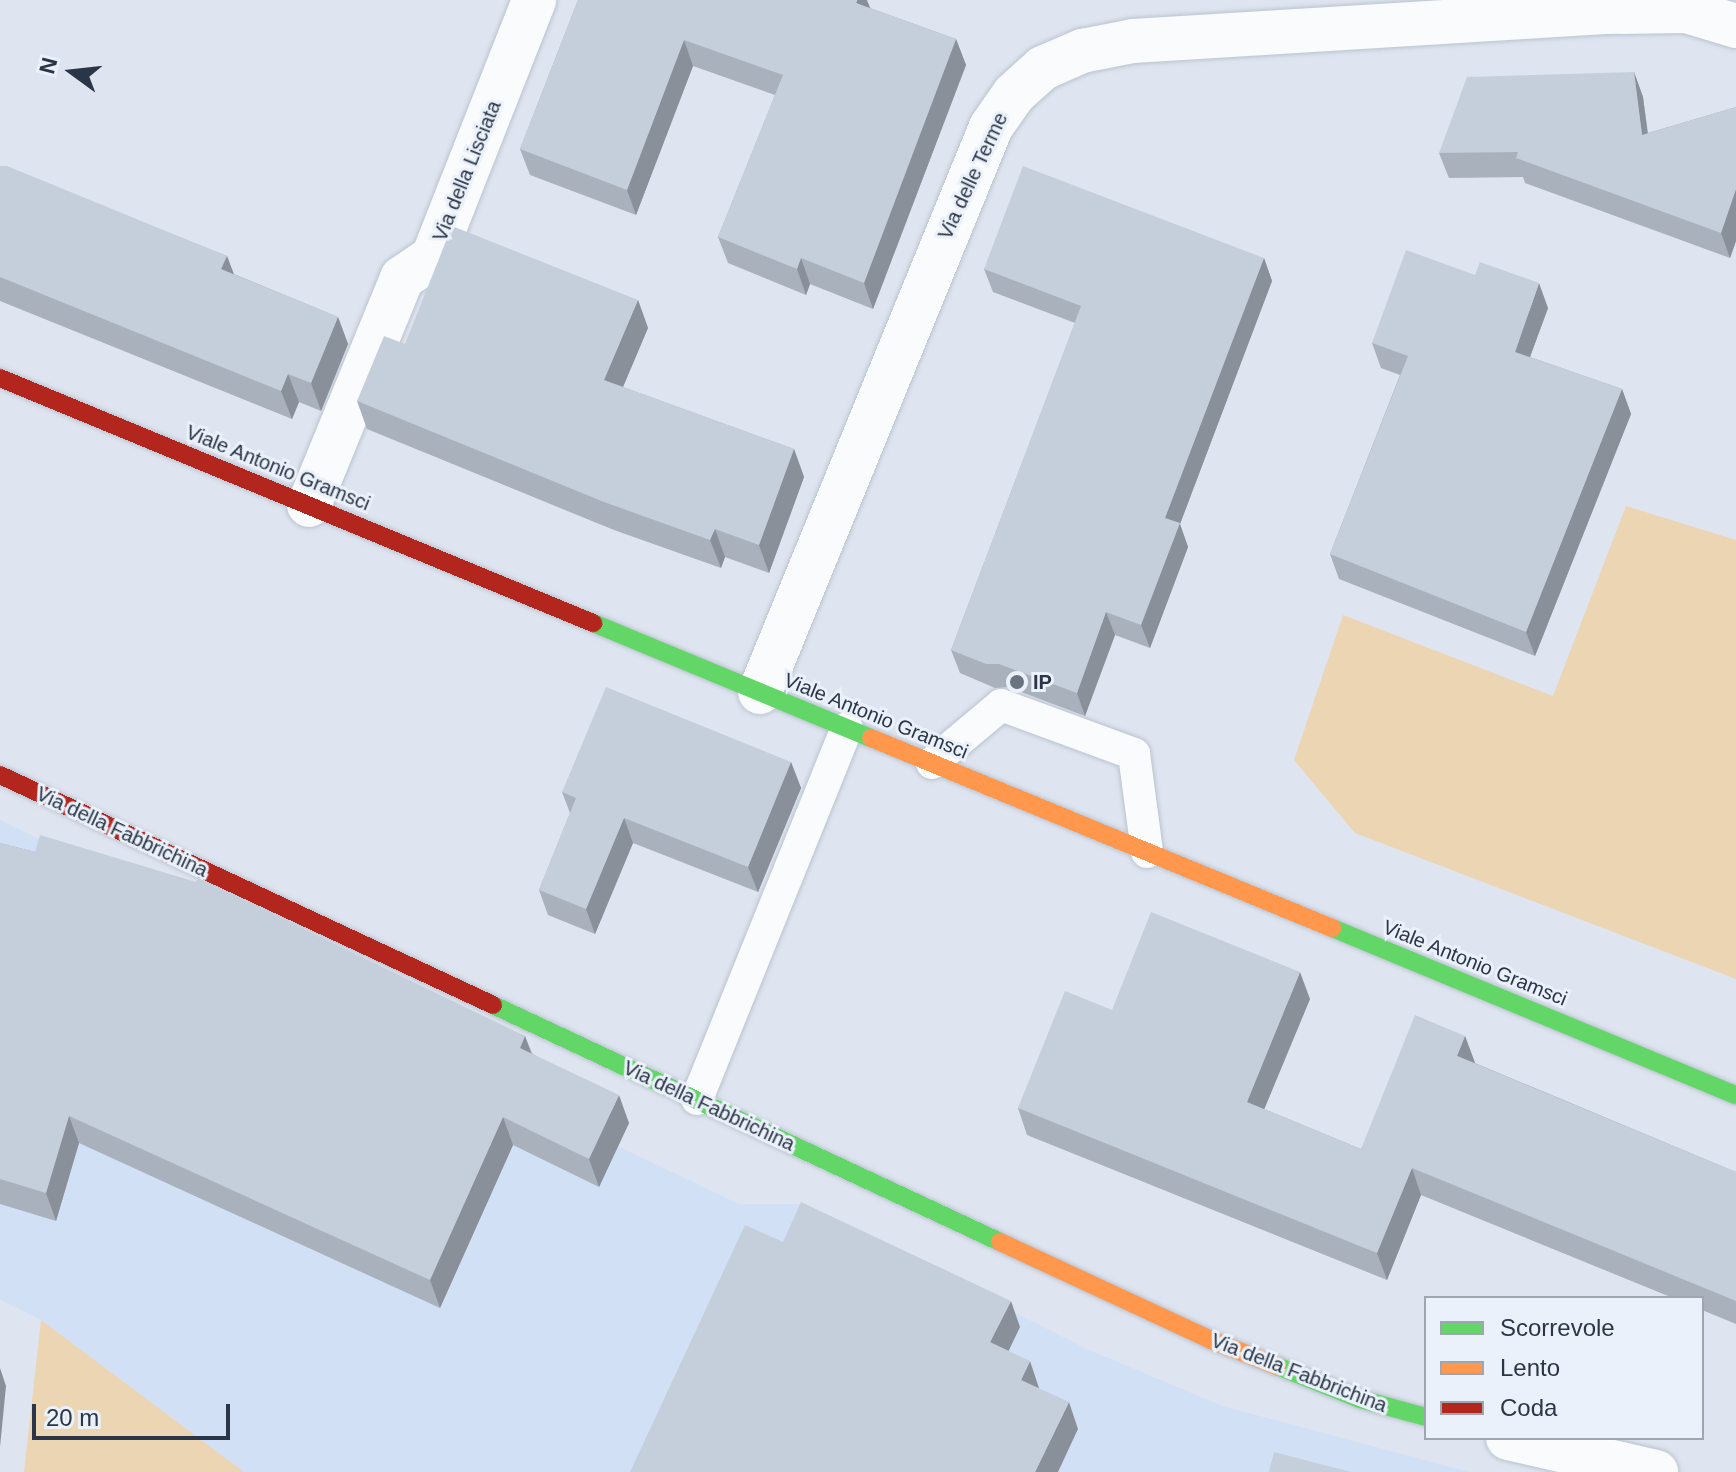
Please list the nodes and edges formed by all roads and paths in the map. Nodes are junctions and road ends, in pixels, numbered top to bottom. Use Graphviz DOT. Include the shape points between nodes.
graph roads {
  1 [pos="534,0"];
  2 [pos="1721,21"];
  3 [pos="0,378"];
  4 [pos="309,505"];
  5 [pos="760,692"];
  6 [pos="847,728"];
  7 [pos="932,763"];
  8 [pos="0,775"];
  9 [pos="1147,852"];
  10 [pos="1736,1095"];
  11 [pos="697,1099"];
  12 [pos="1424,1416"];
  13 [pos="1517,1440"];
  14 [pos="1656,1472"];
  1 -- 4 [label="street, Via della Lisciata" via="433,257 402,278"];
  2 -- 5 [label="street, Via delle Terme" via="1640,11 1133,41 1082,51 1043,68 1014,94 991,127"];
  3 -- 4 [label="main road, Viale Antonio Gramsci"];
  4 -- 5 [label="main road, Viale Antonio Gramsci"];
  5 -- 6 [label="main road, Viale Antonio Gramsci"];
  6 -- 7 [label="main road, Viale Antonio Gramsci"];
  6 -- 11 [label="lane"];
  7 -- 9 [label="main road, Viale Antonio Gramsci"];
  7 -- 9 [label="lane" via="1001,705 1134,754"];
  8 -- 11 [label="main road, Via della Fabbrichina"];
  9 -- 10 [label="main road, Viale Antonio Gramsci"];
  11 -- 12 [label="main road, Via della Fabbrichina" via="1223,1345 1360,1399"];
  13 -- 14 [label="street"];
}
